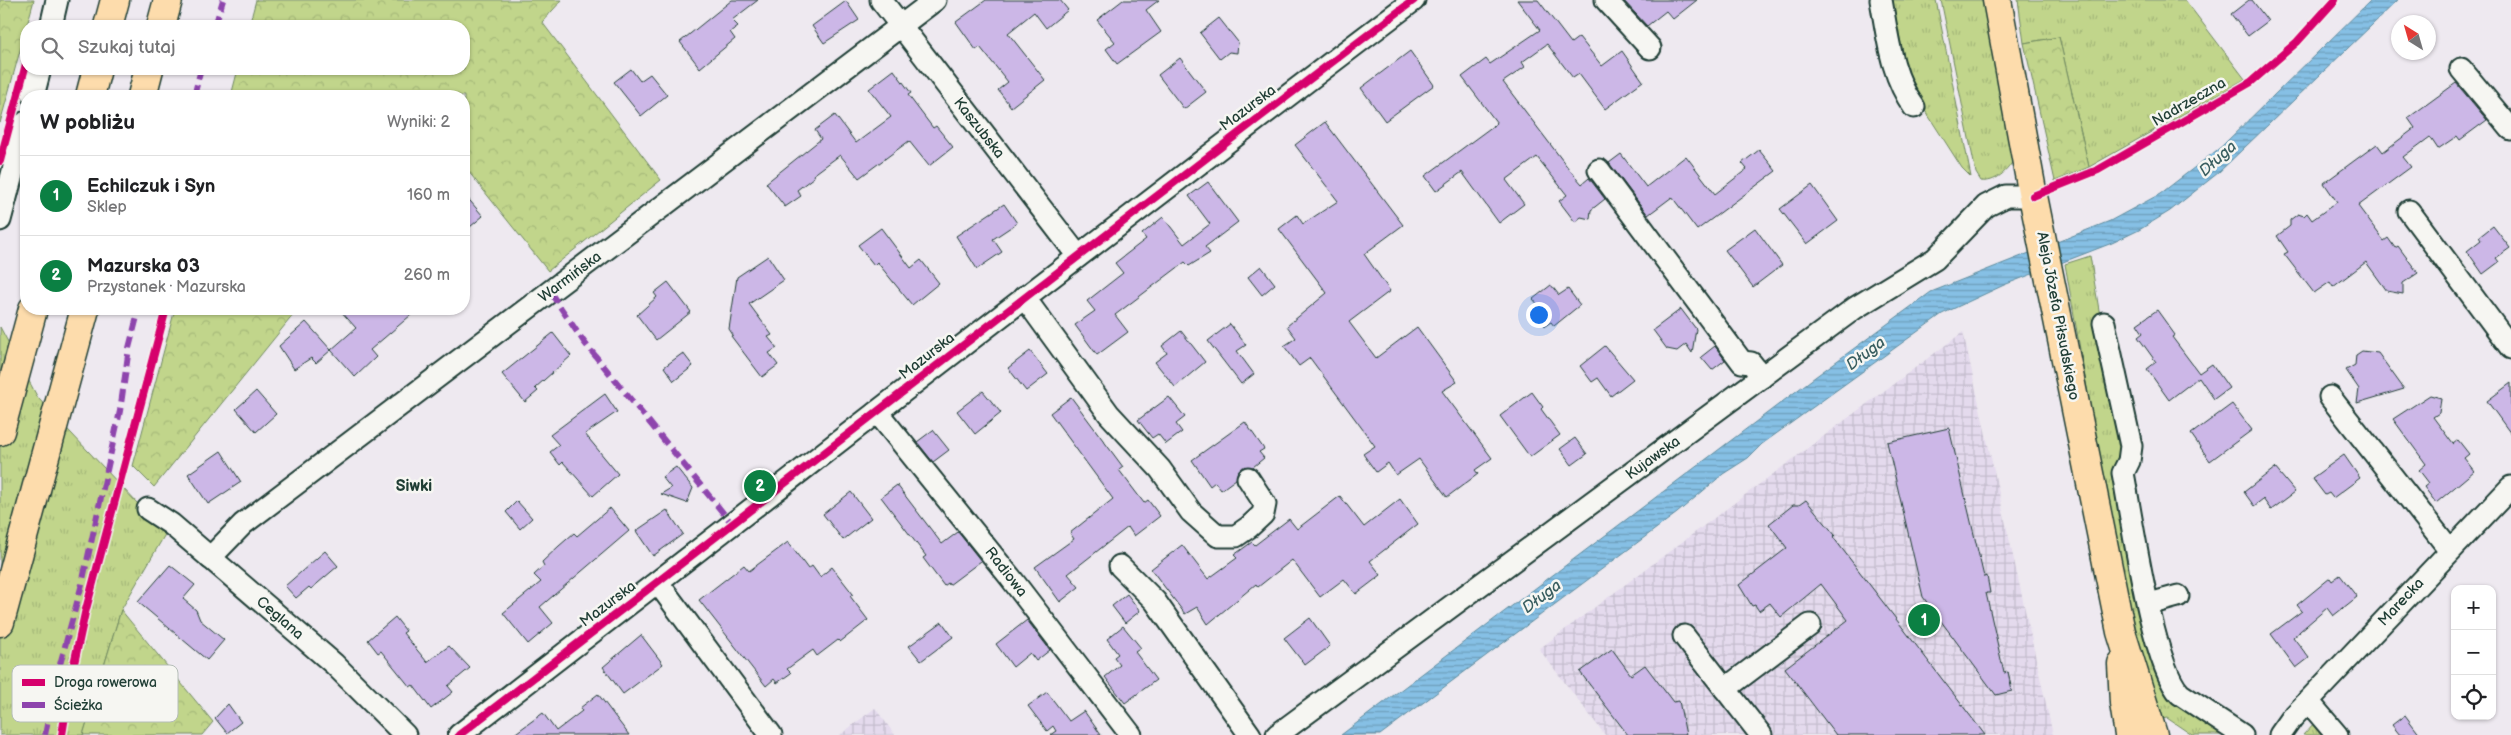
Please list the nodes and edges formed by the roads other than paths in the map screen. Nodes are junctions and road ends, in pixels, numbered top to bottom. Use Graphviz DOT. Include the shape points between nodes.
graph roads {
  1 [pos="57,0"];
  2 [pos="115,0"];
  3 [pos="168,0"];
  4 [pos="881,0"];
  5 [pos="935,0"];
  6 [pos="1414,0"];
  7 [pos="1606,0"];
  8 [pos="1881,0"];
  9 [pos="1997,0"];
  10 [pos="52,20"];
  11 [pos="110,20"];
  12 [pos="162,20"];
  13 [pos="902,26"];
  14 [pos="1650,48"];
  15 [pos="2461,68"];
  16 [pos="38,75"];
  17 [pos="95,75"];
  18 [pos="147,75"];
  19 [pos="35,90"];
  20 [pos="92,90"];
  21 [pos="144,90"];
  22 [pos="1914,107"];
  23 [pos="2511,129"];
  24 [pos="20,145"];
  25 [pos="1599,170"];
  26 [pos="2033,196"];
  27 [pos="2409,211"];
  28 [pos="0,220"];
  29 [pos="1078,256"];
  30 [pos="1024,298"];
  31 [pos="31,315"];
  32 [pos="83,315"];
  33 [pos="2104,323"];
  34 [pos="2511,348"];
  35 [pos="1762,377"];
  36 [pos="2330,397"];
  37 [pos="877,412"];
  38 [pos="0,431"];
  39 [pos="1248,478"];
  40 [pos="2511,487"];
  41 [pos="148,510"];
  42 [pos="2450,550"];
  43 [pos="210,558"];
  44 [pos="1120,566"];
  45 [pos="658,584"];
  46 [pos="2178,596"];
  47 [pos="2149,604"];
  48 [pos="0,622"];
  49 [pos="1810,625"];
  50 [pos="2121,632"];
  51 [pos="1684,636"];
  52 [pos="1725,689"];
  53 [pos="2308,701"];
  54 [pos="2292,718"];
  55 [pos="406,735"];
  56 [pos="459,735"];
  57 [pos="770,735"];
  58 [pos="1131,735"];
  59 [pos="1250,735"];
  60 [pos="1277,735"];
  61 [pos="1761,735"];
  62 [pos="2129,735"];
  63 [pos="2153,735"];
  64 [pos="2242,735"];
  65 [pos="2266,735"];
  66 [pos="2280,735"];
  67 [pos="2336,735"];
  1 -- 10 [label="street"];
  2 -- 11 [label="main road"];
  3 -- 12 [label="main road"];
  4 -- 13 [label="street, Kaszubska"];
  5 -- 13 [label="street, Warmińska"];
  6 -- 29 [label="street, Mazurska"];
  7 -- 14 [label="street"];
  8 -- 22 [label="street" via="1893,70 1902,92"];
  9 -- 26 [label="main road, Aleja Józefa Piłsudskiego"];
  13 -- 29 [label="street, Kaszubska"];
  13 -- 43 [label="street, Warmińska" via="243,524"];
  15 -- 23 [label="street"];
  16 -- 19 [label="street"];
  17 -- 20 [label="main road"];
  18 -- 21 [label="main road"];
  24 -- 28 [label="street"];
  25 -- 35 [label="street" via="1742,362 1751,363"];
  26 -- 35 [label="street, Kujawska" via="2006,196 1986,206 1935,260 1855,308"];
  26 -- 50 [label="main road, Aleja Józefa Piłsudskiego"];
  27 -- 34 [label="street"];
  29 -- 30 [label="street, Mazurska"];
  30 -- 37 [label="street, Mazurska"];
  30 -- 39 [label="street" via="1110,414 1160,469 1191,512 1218,536 1236,536 1263,514 1265,504"];
  31 -- 38 [label="main road"];
  32 -- 48 [label="main road"];
  33 -- 47 [label="street" via="2130,446 2129,461 2122,473"];
  35 -- 60 [label="street, Kujawska"];
  36 -- 42 [label="street"];
  37 -- 45 [label="street, Mazurska"];
  37 -- 58 [label="street, Radiowa" via="1010,576"];
  40 -- 42 [label="street, Marecka"];
  41 -- 43 [label="street, Ceglana" via="171,524"];
  42 -- 53 [label="street, Marecka"];
  43 -- 55 [label="street, Ceglana" via="334,664"];
  44 -- 59 [label="street" via="1156,602"];
  45 -- 56 [label="street, Mazurska"];
  45 -- 57 [label="street"];
  46 -- 47 [label="street"];
  47 -- 64 [label="street" via="2172,686"];
  49 -- 52 [label="street"];
  50 -- 62 [label="main road, Aleja Józefa Piłsudskiego" via="2124,703"];
  50 -- 63 [label="main road, Aleja Józefa Piłsudskiego"];
  51 -- 52 [label="street"];
  52 -- 61 [label="street"];
  53 -- 54 [label="street, Marecka"];
  53 -- 67 [label="street"];
  54 -- 65 [label="street, Marecka"];
  54 -- 66 [label="street, Marecka"];
}
